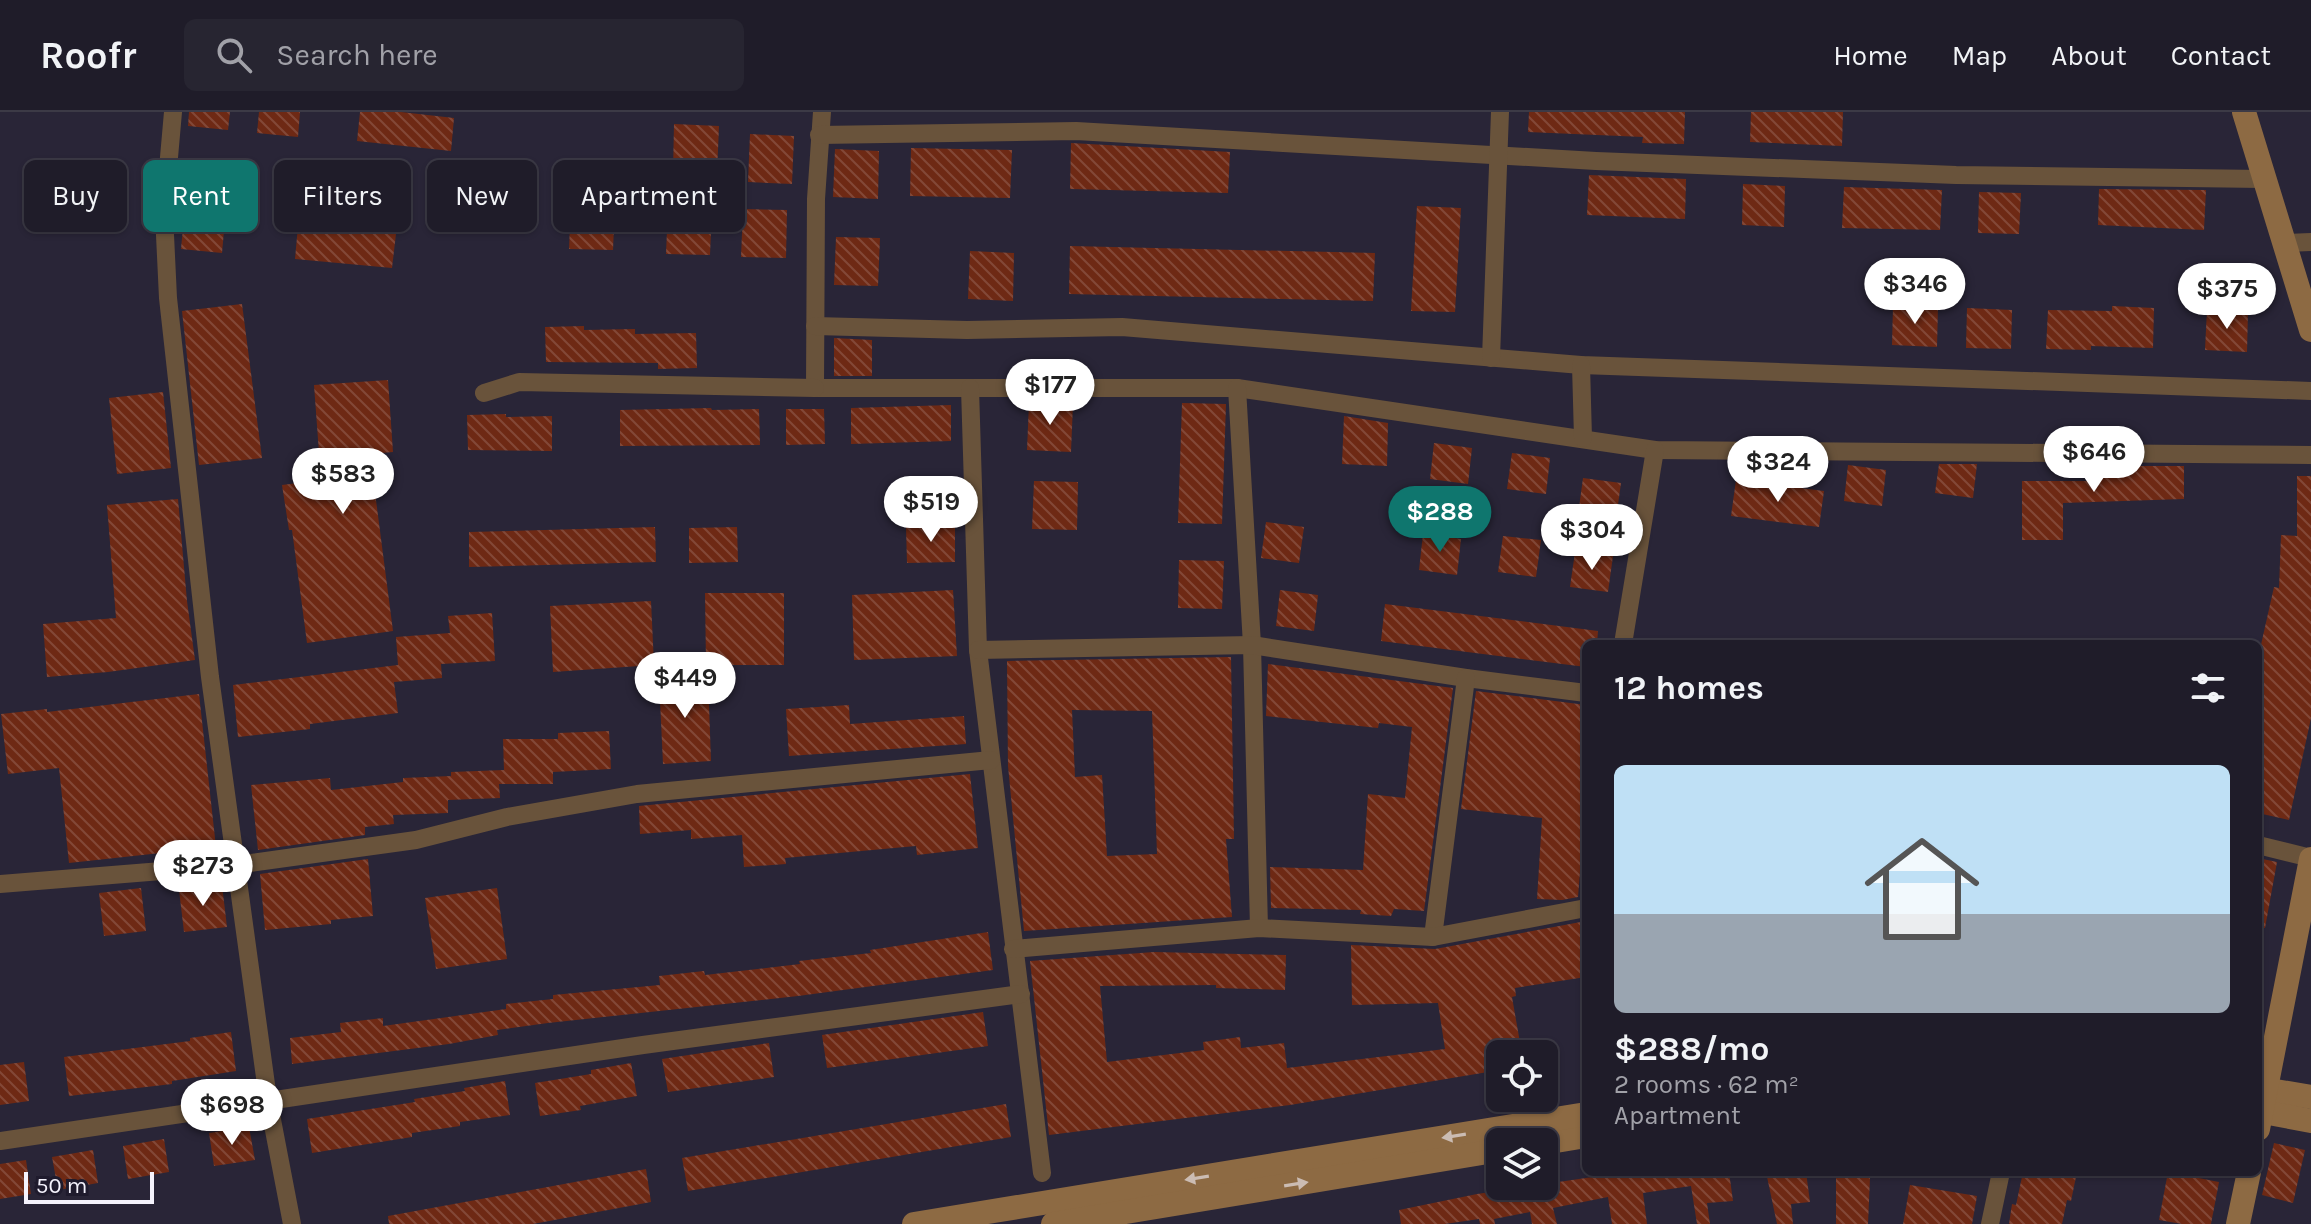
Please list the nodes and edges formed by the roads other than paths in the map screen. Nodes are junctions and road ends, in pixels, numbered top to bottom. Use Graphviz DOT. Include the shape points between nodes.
graph roads {
  1 [pos="173,112"];
  2 [pos="822,112"];
  3 [pos="1500,112"];
  4 [pos="2244,112"];
  5 [pos="819,135"];
  6 [pos="1497,155"];
  7 [pos="2263,179"];
  8 [pos="2311,242"];
  9 [pos="2285,243"];
  10 [pos="815,326"];
  11 [pos="2311,330"];
  12 [pos="1491,358"];
  13 [pos="1581,365"];
  14 [pos="815,388"];
  15 [pos="970,388"];
  16 [pos="1237,388"];
  17 [pos="2311,391"];
  18 [pos="484,393"];
  19 [pos="1583,438"];
  20 [pos="1655,450"];
  21 [pos="2311,455"];
  22 [pos="1624,640"];
  23 [pos="1252,645"];
  24 [pos="978,650"];
  25 [pos="1466,678"];
  26 [pos="1582,692"];
  27 [pos="991,760"];
  28 [pos="2262,846"];
  29 [pos="2311,858"];
  30 [pos="236,865"];
  31 [pos="0,884"];
  32 [pos="1582,909"];
  33 [pos="1259,928"];
  34 [pos="1433,937"];
  35 [pos="1013,949"];
  36 [pos="1021,994"];
  37 [pos="2262,1096"];
  38 [pos="2311,1097"];
  39 [pos="268,1099"];
  40 [pos="2262,1106"];
  41 [pos="2262,1107"];
  42 [pos="1582,1115"];
  43 [pos="2311,1121"];
  44 [pos="1582,1137"];
  45 [pos="0,1141"];
  46 [pos="1558,1141"];
  47 [pos="1486,1152"];
  48 [pos="1042,1173"];
  49 [pos="2000,1176"];
  50 [pos="2248,1176"];
  51 [pos="292,1224"];
  52 [pos="914,1224"];
  53 [pos="1053,1224"];
  54 [pos="1990,1224"];
  55 [pos="2238,1224"];
  1 -- 30 [label="street" via="164,214 168,298"];
  2 -- 5 [label="street"];
  3 -- 6 [label="street"];
  4 -- 7 [label="main road"];
  5 -- 6 [label="street" via="1076,131"];
  5 -- 10 [label="street"];
  6 -- 7 [label="street" via="1956,175"];
  6 -- 12 [label="street"];
  7 -- 9 [label="main road"];
  8 -- 9 [label="street"];
  9 -- 11 [label="main road"];
  10 -- 12 [label="street" via="1122,327"];
  10 -- 14 [label="street"];
  12 -- 13 [label="street"];
  13 -- 17 [label="street"];
  13 -- 19 [label="street"];
  14 -- 15 [label="street"];
  14 -- 18 [label="street" via="519,382"];
  15 -- 16 [label="street"];
  15 -- 24 [label="street"];
  16 -- 19 [label="street"];
  16 -- 23 [label="street"];
  19 -- 20 [label="street"];
  20 -- 21 [label="street"];
  20 -- 22 [label="street"];
  23 -- 24 [label="street"];
  23 -- 25 [label="street"];
  23 -- 33 [label="street"];
  24 -- 27 [label="street"];
  25 -- 26 [label="street"];
  25 -- 34 [label="street"];
  27 -- 30 [label="street" via="637,794 416,840"];
  27 -- 35 [label="street"];
  28 -- 29 [label="street"];
  29 -- 37 [label="main road"];
  30 -- 31 [label="street"];
  30 -- 39 [label="street"];
  32 -- 34 [label="street"];
  33 -- 34 [label="street"];
  33 -- 35 [label="street"];
  35 -- 36 [label="street"];
  36 -- 39 [label="street"];
  36 -- 48 [label="street"];
  38 -- 40 [label="main road"];
  39 -- 45 [label="street"];
  39 -- 51 [label="street"];
  41 -- 43 [label="main road"];
  42 -- 52 [label="main road, one-way"];
  44 -- 46 [label="main road"];
  53 -- 47 [label="main road, one-way"];
  49 -- 54 [label="street"];
  50 -- 55 [label="main road"];
}
